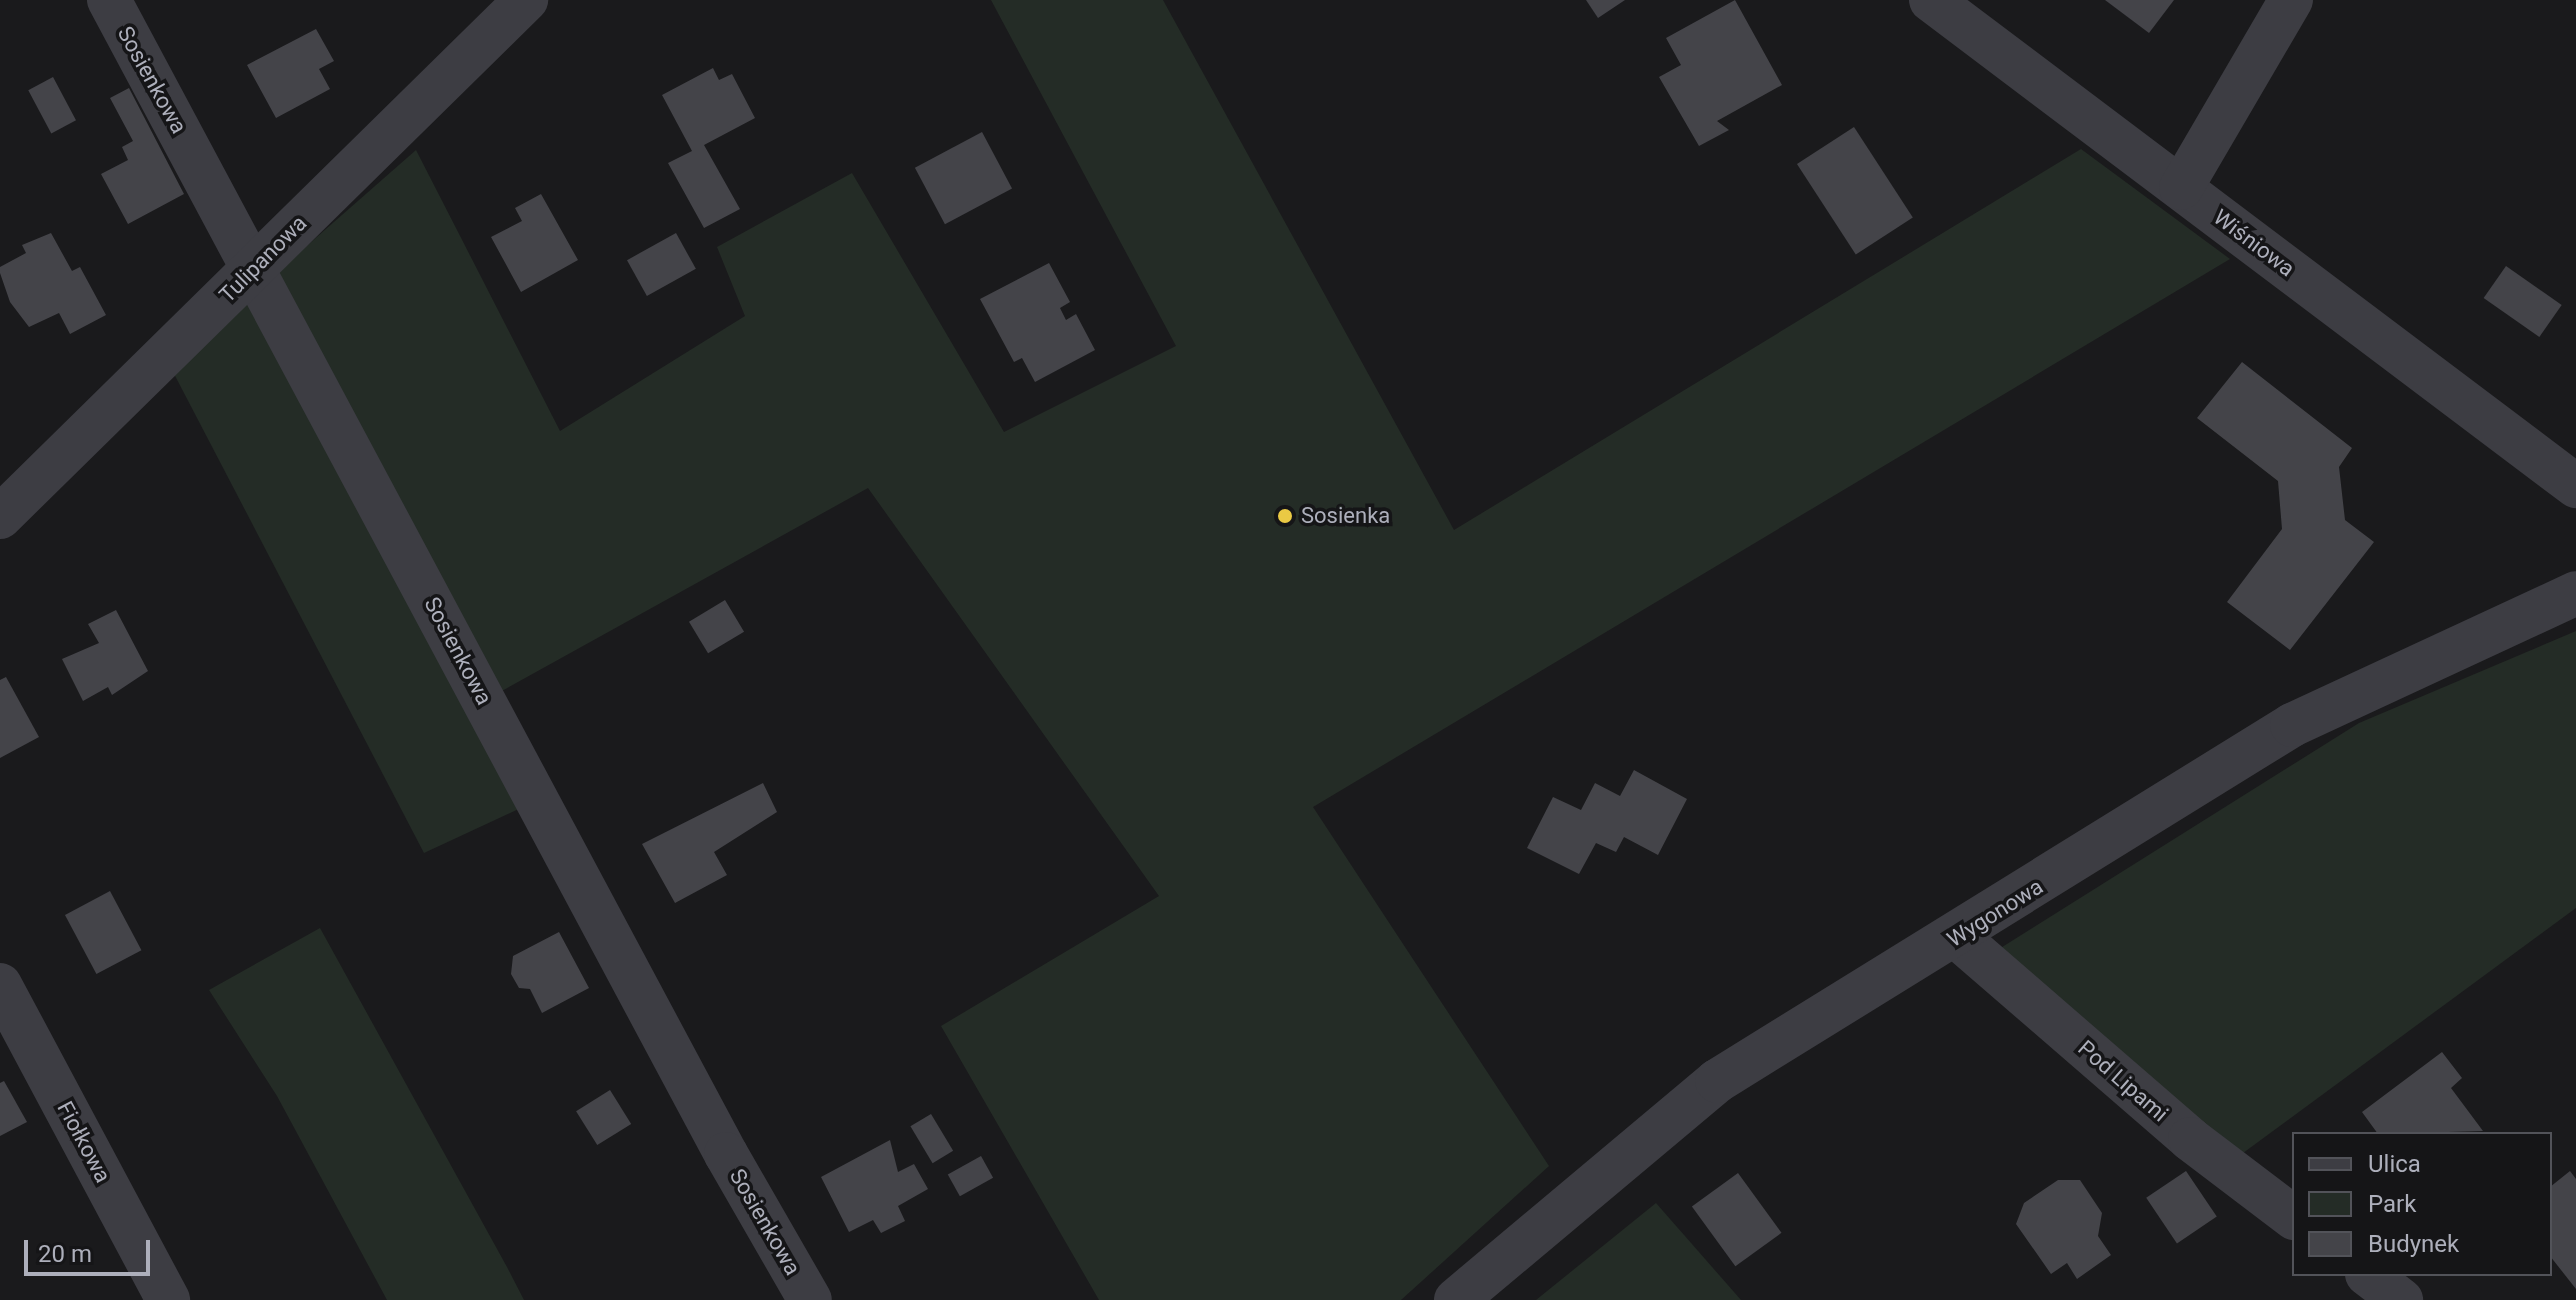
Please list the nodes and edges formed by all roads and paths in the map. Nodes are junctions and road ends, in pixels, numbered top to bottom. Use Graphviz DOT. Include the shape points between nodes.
graph roads {
  1 [pos="109,0"];
  2 [pos="526,0"];
  3 [pos="1931,0"];
  4 [pos="2291,0"];
  5 [pos="2181,188"];
  6 [pos="254,267"];
  7 [pos="2576,486"];
  8 [pos="0,517"];
  9 [pos="2576,593"];
  10 [pos="1957,937"];
  11 [pos="0,985"];
  12 [pos="2292,1216"];
  13 [pos="2370,1276"];
  14 [pos="168,1300"];
  15 [pos="810,1300"];
  16 [pos="1456,1300"];
  17 [pos="2401,1300"];
  1 -- 6 [label="street, Sosienkowa"];
  2 -- 6 [label="street, Tulipanowa"];
  3 -- 5 [label="street, Wiśniowa"];
  4 -- 5 [label="street"];
  5 -- 7 [label="street, Wiśniowa"];
  6 -- 8 [label="street, Tulipanowa"];
  6 -- 15 [label="street, Sosienkowa" via="726,1154"];
  9 -- 10 [label="street, Wygonowa" via="2292,725"];
  10 -- 12 [label="street, Pod Lipami" via="2190,1139"];
  10 -- 16 [label="street, Wygonowa" via="1717,1081"];
  11 -- 14 [label="street, Fiołkowa"];
  13 -- 17 [label="street"];
}
